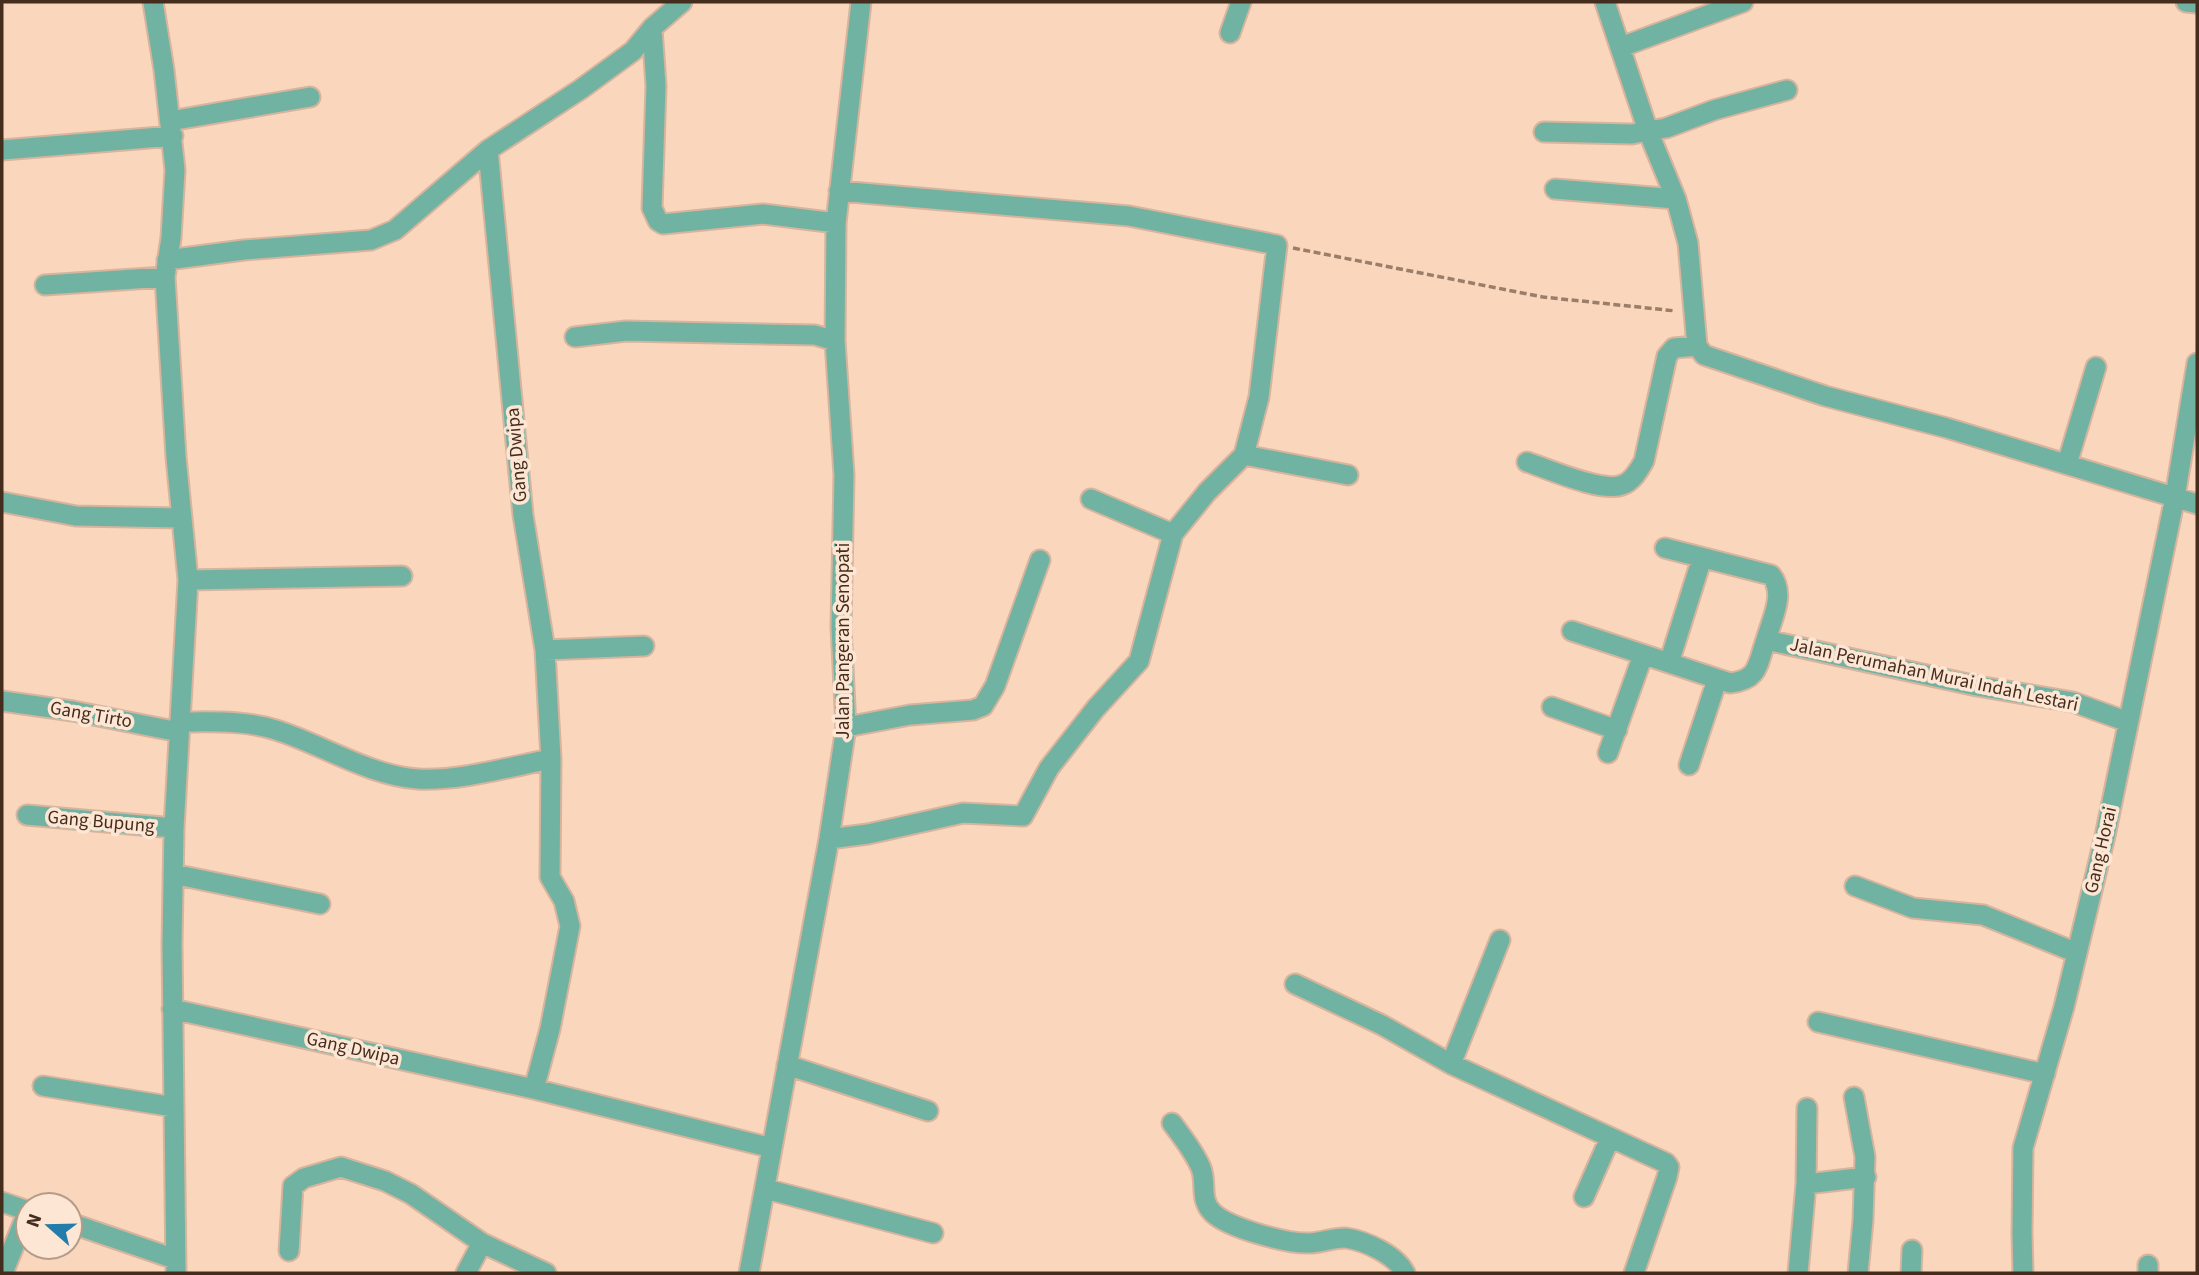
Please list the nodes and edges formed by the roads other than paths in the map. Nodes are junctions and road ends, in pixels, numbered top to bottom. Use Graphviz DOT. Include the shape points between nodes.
graph roads {
  1 [pos="153,2"];
  2 [pos="682,2"];
  3 [pos="861,2"];
  4 [pos="1241,2"];
  5 [pos="1605,2"];
  6 [pos="1743,2"];
  7 [pos="2186,2"];
  8 [pos="2197,4"];
  9 [pos="652,28"];
  10 [pos="1230,33"];
  11 [pos="1621,47"];
  12 [pos="1787,90"];
  13 [pos="310,97"];
  14 [pos="171,128"];
  15 [pos="1648,131"];
  16 [pos="1544,132"];
  17 [pos="2,150"];
  18 [pos="488,150"];
  19 [pos="1555,189"];
  20 [pos="839,191"];
  21 [pos="1676,199"];
  22 [pos="836,223"];
  23 [pos="166,268"];
  24 [pos="45,285"];
  25 [pos="575,337"];
  26 [pos="835,341"];
  27 [pos="1697,346"];
  28 [pos="2197,363"];
  29 [pos="2096,367"];
  30 [pos="1244,456"];
  31 [pos="1527,462"];
  32 [pos="2067,464"];
  33 [pos="1348,475"];
  34 [pos="2175,496"];
  35 [pos="1091,499"];
  36 [pos="2,502"];
  37 [pos="2197,504"];
  38 [pos="181,518"];
  39 [pos="1173,534"];
  40 [pos="1665,548"];
  41 [pos="1702,558"];
  42 [pos="1040,560"];
  43 [pos="402,576"];
  44 [pos="188,580"];
  45 [pos="1572,631"];
  46 [pos="1766,640"];
  47 [pos="643,646"];
  48 [pos="545,650"];
  49 [pos="1643,655"];
  50 [pos="1669,663"];
  51 [pos="1717,680"];
  52 [pos="2,701"];
  53 [pos="1552,707"];
  54 [pos="2128,722"];
  55 [pos="180,727"];
  56 [pos="846,727"];
  57 [pos="1617,730"];
  58 [pos="1608,753"];
  59 [pos="551,760"];
  60 [pos="1689,765"];
  61 [pos="27,816"];
  62 [pos="174,828"];
  63 [pos="829,839"];
  64 [pos="173,874"];
  65 [pos="1855,886"];
  66 [pos="320,904"];
  67 [pos="1500,940"];
  68 [pos="2077,953"];
  69 [pos="1295,984"];
  70 [pos="172,1009"];
  71 [pos="1818,1021"];
  72 [pos="787,1065"];
  73 [pos="1451,1065"];
  74 [pos="2045,1074"];
  75 [pos="43,1086"];
  76 [pos="534,1089"];
  77 [pos="1854,1097"];
  78 [pos="174,1107"];
  79 [pos="1807,1108"];
  80 [pos="928,1111"];
  81 [pos="1172,1123"];
  82 [pos="1610,1138"];
  83 [pos="772,1148"];
  84 [pos="1866,1177"];
  85 [pos="1806,1184"];
  86 [pos="766,1189"];
  87 [pos="1584,1197"];
  88 [pos="84,1229"];
  89 [pos="933,1233"];
  90 [pos="482,1243"];
  91 [pos="14,1246"];
  92 [pos="1912,1250"];
  93 [pos="289,1251"];
  94 [pos="175,1266"];
  95 [pos="542,1272"];
  96 [pos="3,1273"];
  97 [pos="466,1273"];
  98 [pos="749,1273"];
  99 [pos="1405,1273"];
  100 [pos="1634,1273"];
  101 [pos="1798,1273"];
  102 [pos="1858,1273"];
  103 [pos="1911,1273"];
  104 [pos="2024,1273"];
  1 -- 14 [label="street"];
  2 -- 9 [label="street"];
  3 -- 20 [label="street, Jalan Pangeran Senopati"];
  4 -- 10 [label="street"];
  5 -- 11 [label="street"];
  6 -- 11 [label="street"];
  7 -- 8 [label="street"];
  9 -- 18 [label="street" via="633,51"];
  9 -- 22 [label="street" via="656,86 652,208 658,221 764,214"];
  11 -- 15 [label="street"];
  12 -- 15 [label="street"];
  13 -- 14 [label="street"];
  14 -- 17 [label="street"];
  14 -- 23 [label="street" via="175,170"];
  15 -- 16 [label="street"];
  15 -- 21 [label="street"];
  18 -- 23 [label="street" via="395,230 371,240 243,250"];
  18 -- 48 [label="street, Gang Dwipa" via="523,515"];
  19 -- 21 [label="street"];
  20 -- 22 [label="street, Jalan Pangeran Senopati"];
  20 -- 30 [label="street" via="1129,216 1277,245 1259,397"];
  21 -- 27 [label="street" via="1688,243"];
  22 -- 26 [label="street, Jalan Pangeran Senopati"];
  23 -- 24 [label="street"];
  23 -- 38 [label="street"];
  25 -- 26 [label="street" via="626,331 815,335"];
  26 -- 56 [label="street, Jalan Pangeran Senopati" via="844,475 841,627"];
  27 -- 31 [label="street" via="1674,348 1667,356 1644,461 1636,475 1622,485 1599,486"];
  27 -- 32 [label="street" via="1712,359 1789,385"];
  28 -- 34 [label="street, Gang Horai"];
  29 -- 32 [label="street"];
  30 -- 33 [label="street"];
  30 -- 39 [label="street"];
  32 -- 34 [label="street"];
  34 -- 37 [label="street"];
  34 -- 54 [label="street, Gang Horai"];
  35 -- 39 [label="street"];
  36 -- 38 [label="street" via="76,516"];
  38 -- 44 [label="street"];
  39 -- 63 [label="street" via="1139,662 1049,768 1023,816 963,814"];
  40 -- 41 [label="street"];
  41 -- 46 [label="street" via="1771,575 1779,595"];
  41 -- 50 [label="street"];
  42 -- 56 [label="street" via="995,686 983,706"];
  43 -- 44 [label="street"];
  44 -- 55 [label="street"];
  45 -- 49 [label="street, Jalan Perumahan Murai Indah Lestari"];
  46 -- 51 [label="street, Jalan Perumahan Murai Indah Lestari" via="1752,676 1743,682"];
  46 -- 54 [label="street, Jalan Perumahan Murai Indah Lestari" via="1976,686 2073,702"];
  47 -- 48 [label="street"];
  48 -- 59 [label="street, Gang Dwipa"];
  49 -- 50 [label="street, Jalan Perumahan Murai Indah Lestari"];
  49 -- 57 [label="street"];
  50 -- 51 [label="street, Jalan Perumahan Murai Indah Lestari"];
  51 -- 60 [label="street"];
  52 -- 55 [label="street, Gang Tirto"];
  53 -- 57 [label="street"];
  54 -- 68 [label="street, Gang Horai"];
  55 -- 59 [label="street" via="250,723 416,779"];
  55 -- 62 [label="street"];
  56 -- 63 [label="street, Jalan Pangeran Senopati"];
  57 -- 58 [label="street"];
  59 -- 76 [label="street, Gang Dwipa" via="550,877 564,901 570,926 551,1029"];
  61 -- 62 [label="street, Gang Bupung"];
  62 -- 64 [label="street"];
  63 -- 72 [label="street, Jalan Pangeran Senopati"];
  64 -- 66 [label="street"];
  64 -- 70 [label="street"];
  65 -- 68 [label="street" via="1913,908 1983,915"];
  67 -- 73 [label="street"];
  68 -- 74 [label="street, Gang Horai"];
  69 -- 73 [label="street" via="1382,1025"];
  70 -- 76 [label="street, Gang Dwipa"];
  70 -- 78 [label="street"];
  71 -- 74 [label="street"];
  72 -- 80 [label="street"];
  72 -- 83 [label="street, Jalan Pangeran Senopati"];
  73 -- 82 [label="street"];
  74 -- 104 [label="street, Gang Horai" via="2024,1148"];
  75 -- 78 [label="street"];
  76 -- 83 [label="street, Gang Dwipa"];
  77 -- 84 [label="street"];
  78 -- 94 [label="street"];
  79 -- 85 [label="street"];
  81 -- 99 [label="street" via="1202,1171 1203,1196 1213,1213 1247,1231 1282,1240 1308,1243 1346,1238 1380,1250"];
  82 -- 87 [label="street"];
  82 -- 100 [label="street" via="1664,1161 1668,1167"];
  83 -- 86 [label="street, Jalan Pangeran Senopati"];
  84 -- 85 [label="street"];
  84 -- 102 [label="street"];
  85 -- 101 [label="street"];
  86 -- 89 [label="street"];
  86 -- 98 [label="street, Jalan Pangeran Senopati"];
  88 -- 94 [label="street"];
  90 -- 93 [label="street" via="411,1195 341,1167 293,1186"];
  90 -- 95 [label="street"];
  90 -- 97 [label="street"];
  91 -- 96 [label="street"];
  92 -- 103 [label="street"];
}
